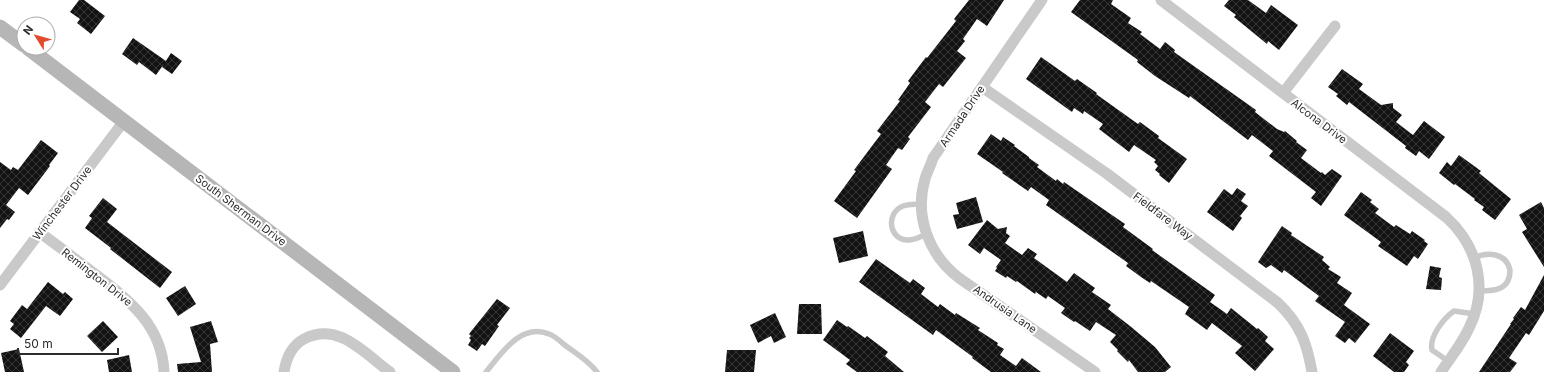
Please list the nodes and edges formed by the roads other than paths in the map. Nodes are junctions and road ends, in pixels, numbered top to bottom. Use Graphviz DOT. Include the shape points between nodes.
graph roads {
  1 [pos="1042,0"];
  2 [pos="1161,0"];
  3 [pos="1335,26"];
  4 [pos="0,27"];
  5 [pos="16,39"];
  6 [pos="39,56"];
  7 [pos="982,87"];
  8 [pos="1283,93"];
  9 [pos="124,121"];
  10 [pos="922,204"];
  11 [pos="40,232"];
  12 [pos="926,234"];
  13 [pos="1472,253"];
  14 [pos="0,285"];
  15 [pos="1479,291"];
  16 [pos="1475,314"];
  17 [pos="1448,362"];
  18 [pos="164,372"];
  19 [pos="284,372"];
  20 [pos="390,372"];
  21 [pos="453,372"];
  22 [pos="486,372"];
  23 [pos="597,372"];
  24 [pos="1095,372"];
  25 [pos="1312,372"];
  26 [pos="1441,372"];
  1 -- 7 [label="street, Armada Drive"];
  2 -- 8 [label="street, Alcona Drive"];
  3 -- 8 [label="street"];
  4 -- 5 [label="street"];
  6 -- 9 [label="street, South Sherman Drive"];
  7 -- 10 [label="street, Armada Drive" via="933,158 924,179"];
  7 -- 25 [label="street, Fieldfare Way" via="1106,173 1278,304 1301,332"];
  8 -- 13 [label="street, Alcona Drive" via="1446,217 1459,230"];
  9 -- 11 [label="street, Winchester Drive"];
  9 -- 21 [label="street, South Sherman Drive"];
  10 -- 12 [label="street, Andrusia Lane"];
  10 -- 12 [label="lane" via="901,206 892,215 891,223 893,231 902,239 910,241"];
  11 -- 14 [label="street, Winchester Drive"];
  11 -- 18 [label="street, Remington Drive" via="120,293 138,310 155,336"];
  12 -- 24 [label="street, Andrusia Lane" via="938,257 956,275"];
  13 -- 15 [label="street, Alcona Drive" via="1480,279"];
  13 -- 15 [label="lane" via="1497,255 1508,263 1510,270 1508,280 1502,287 1495,291"];
  15 -- 16 [label="street, Alcona Drive"];
  16 -- 17 [label="street, Alcona Drive" via="1464,339"];
  16 -- 17 [label="lane" via="1454,312 1448,316 1431,341 1432,350"];
  17 -- 26 [label="street, Alcona Drive"];
  19 -- 20 [label="street" via="290,352 302,340 317,334 337,335"];
  22 -- 23 [label="lane" via="510,344 525,332 539,332 549,334"];
}
